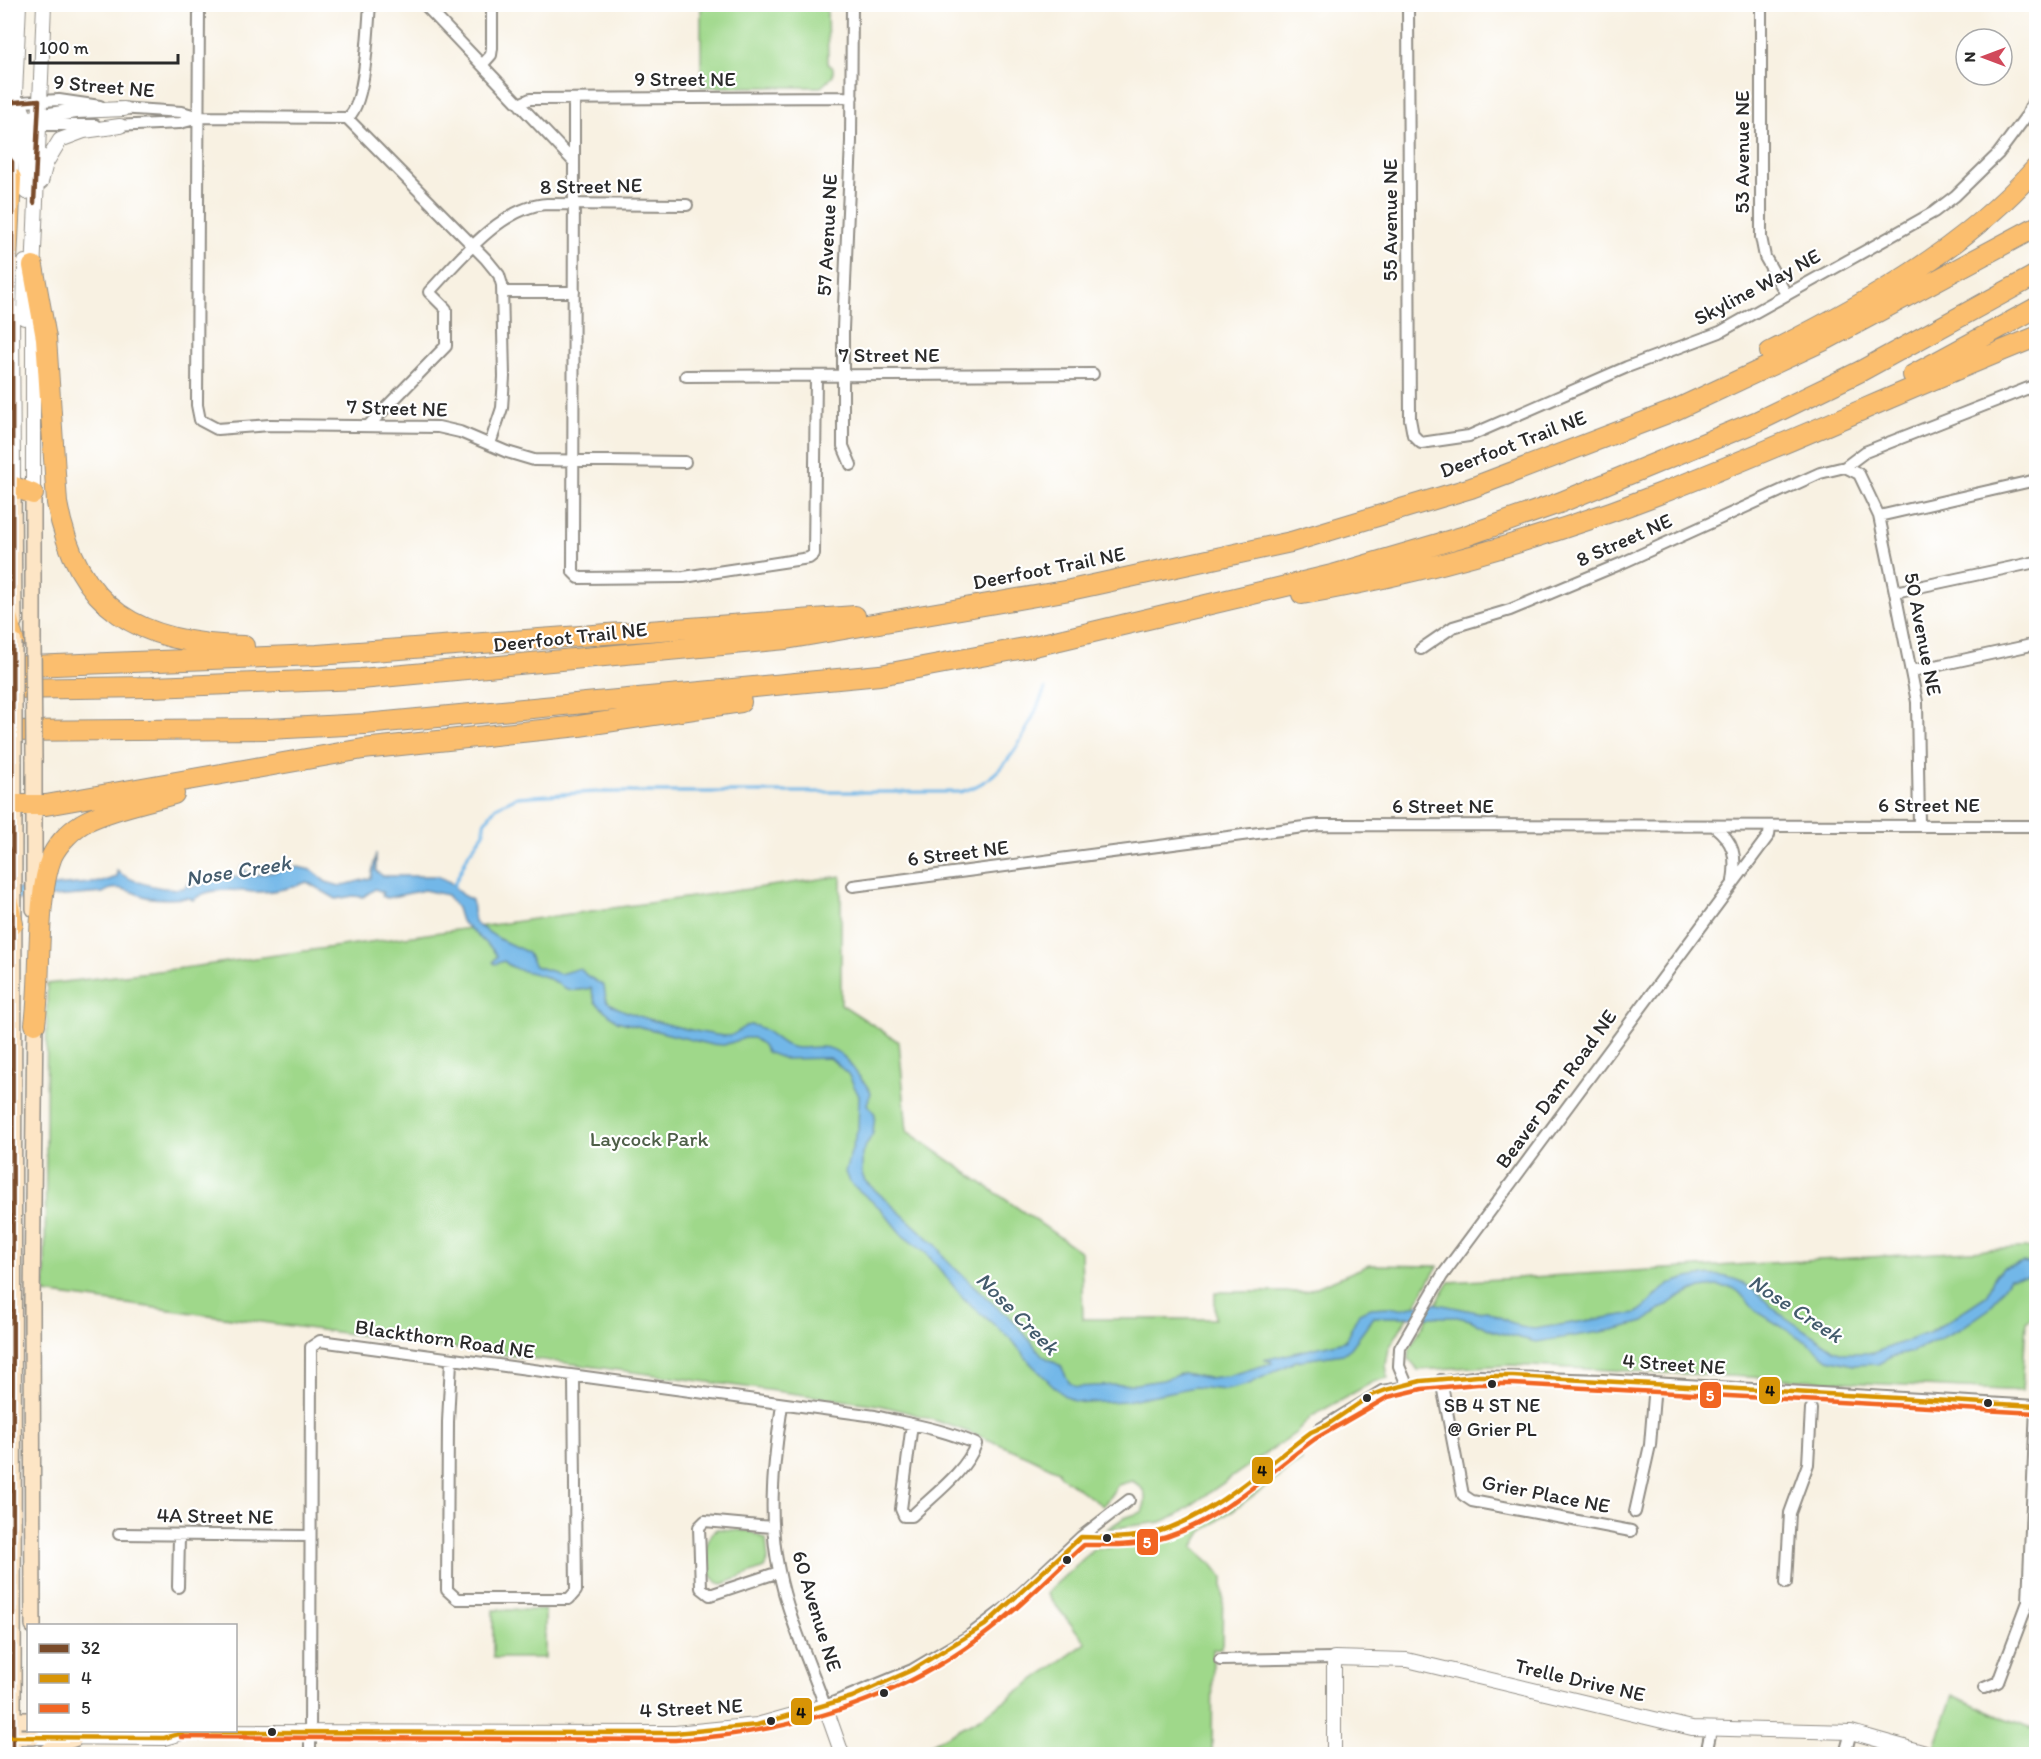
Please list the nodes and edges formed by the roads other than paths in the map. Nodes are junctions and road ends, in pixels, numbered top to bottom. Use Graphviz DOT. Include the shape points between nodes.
graph roads {
  1 [pos="13,4"];
  2 [pos="20,4"];
  3 [pos="44,4"];
  4 [pos="199,4"];
  5 [pos="370,4"];
  6 [pos="424,4"];
  7 [pos="492,4"];
  8 [pos="852,4"];
  9 [pos="1408,4"];
  10 [pos="1761,4"];
  11 [pos="482,65"];
  12 [pos="4,77"];
  13 [pos="2037,95"];
  14 [pos="852,97"];
  15 [pos="574,99"];
  16 [pos="39,100"];
  17 [pos="519,104"];
  18 [pos="124,109"];
  19 [pos="19,116"];
  20 [pos="199,117"];
  21 [pos="347,118"];
  22 [pos="120,126"];
  23 [pos="574,162"];
  24 [pos="9,163"];
  25 [pos="2037,168"];
  26 [pos="574,204"];
  27 [pos="687,205"];
  28 [pos="34,210"];
  29 [pos="2037,227"];
  30 [pos="473,245"];
  31 [pos="33,266"];
  32 [pos="2037,275"];
  33 [pos="503,292"];
  34 [pos="574,292"];
  35 [pos="1786,294"];
  36 [pos="2037,308"];
  37 [pos="4,326"];
  38 [pos="2037,337"];
  39 [pos="1094,374"];
  40 [pos="843,375"];
  41 [pos="686,376"];
  42 [pos="816,376"];
  43 [pos="2037,385"];
  44 [pos="1673,411"];
  45 [pos="368,426"];
  46 [pos="33,435"];
  47 [pos="1413,435"];
  48 [pos="490,444"];
  49 [pos="575,462"];
  50 [pos="685,462"];
  51 [pos="851,465"];
  52 [pos="1845,467"];
  53 [pos="2037,480"];
  54 [pos="9,484"];
  55 [pos="1661,493"];
  56 [pos="33,494"];
  57 [pos="1879,516"];
  58 [pos="2037,562"];
  59 [pos="1070,590"];
  60 [pos="1895,592"];
  61 [pos="4,605"];
  62 [pos="1095,630"];
  63 [pos="24,642"];
  64 [pos="2037,644"];
  65 [pos="466,646"];
  66 [pos="1421,649"];
  67 [pos="4,668"];
  68 [pos="1912,671"];
  69 [pos="784,685"];
  70 [pos="4,689"];
  71 [pos="4,731"];
  72 [pos="249,771"];
  73 [pos="17,805"];
  74 [pos="1919,824"];
  75 [pos="1714,826"];
  76 [pos="1770,826"];
  77 [pos="2037,826"];
  78 [pos="1733,881"];
  79 [pos="4,886"];
  80 [pos="854,886"];
  81 [pos="13,931"];
  82 [pos="37,978"];
  83 [pos="35,1024"];
  84 [pos="14,1225"];
  85 [pos="4,1260"];
  86 [pos="9,1304"];
  87 [pos="32,1304"];
  88 [pos="451,1361"];
  89 [pos="574,1377"];
  90 [pos="1441,1380"];
  91 [pos="1654,1384"];
  92 [pos="1407,1385"];
  93 [pos="782,1405"];
  94 [pos="2036,1406"];
  95 [pos="1811,1409"];
  96 [pos="912,1424"];
  97 [pos="1320,1430"];
  98 [pos="1129,1500"];
  99 [pos="1635,1512"];
  100 [pos="772,1527"];
  101 [pos="1631,1531"];
  102 [pos="119,1534"];
  103 [pos="179,1536"];
  104 [pos="310,1536"];
  105 [pos="779,1572"];
  106 [pos="1786,1583"];
  107 [pos="178,1587"];
  108 [pos="33,1624"];
  109 [pos="1334,1658"];
  110 [pos="1220,1660"];
  111 [pos="13,1678"];
  112 [pos="1984,1688"];
  113 [pos="4,1695"];
  114 [pos="825,1706"];
  115 [pos="15,1720"];
  116 [pos="1711,1730"];
  117 [pos="181,1732"];
  118 [pos="237,1732"];
  119 [pos="1851,1732"];
  120 [pos="310,1733"];
  121 [pos="33,1734"];
  122 [pos="9,1737"];
  123 [pos="74,1738"];
  124 [pos="13,1755"];
  125 [pos="33,1755"];
  126 [pos="43,1755"];
  127 [pos="310,1755"];
  128 [pos="842,1755"];
  129 [pos="1334,1755"];
  130 [pos="1707,1755"];
  131 [pos="1845,1755"];
  132 [pos="1929,1755"];
  1 -- 12 [label="street" via="10,58"];
  2 -- 19 [label="street"];
  3 -- 16 [label="street"];
  4 -- 20 [label="street"];
  5 -- 21 [label="street" via="360,92 355,109"];
  6 -- 11 [label="street"];
  7 -- 11 [label="street" via="491,55"];
  8 -- 14 [label="street, 57 Avenue NE"];
  9 -- 47 [label="street, 55 Avenue NE"];
  10 -- 35 [label="street, 53 Avenue NE" via="1761,237 1765,257"];
  11 -- 17 [label="street"];
  13 -- 35 [label="street, Skyline Way NE" via="1998,154 1946,204"];
  14 -- 15 [label="street, 9 Street NE"];
  14 -- 40 [label="street, 57 Avenue NE"];
  15 -- 17 [label="street, 9 Street NE" via="530,99"];
  15 -- 23 [label="street"];
  16 -- 18 [label="street, 9 Street NE"];
  16 -- 19 [label="street"];
  16 -- 19 [label="street, 9 Street NE"];
  17 -- 23 [label="street"];
  18 -- 19 [label="street"];
  18 -- 20 [label="street, 9 Street NE" via="182,112"];
  19 -- 22 [label="street, 9 Street NE"];
  19 -- 24 [label="street"];
  19 -- 28 [label="street"];
  19 -- 46 [label="street" via="25,383"];
  20 -- 21 [label="street, 9 Street NE"];
  20 -- 22 [label="street, 9 Street NE" via="180,123"];
  20 -- 45 [label="street, 7 Street NE" via="200,420 210,427"];
  21 -- 30 [label="street"];
  22 -- 28 [label="street" via="84,131 60,140 46,163"];
  23 -- 26 [label="street"];
  24 -- 37 [label="highway"];
  24 -- 54 [label="street"];
  25 -- 44 [label="highway" via="1986,220 1890,286 1720,376"];
  26 -- 27 [label="street, 8 Street NE"];
  26 -- 30 [label="street, 8 Street NE" via="525,207"];
  26 -- 34 [label="street"];
  28 -- 31 [label="street"];
  29 -- 44 [label="highway, Deerfoot Trail NE" via="1827,339"];
  30 -- 33 [label="street" via="494,267"];
  30 -- 45 [label="street, 8 Street NE" via="429,292 446,309 446,346"];
  31 -- 46 [label="street"];
  31 -- 65 [label="highway" via="46,338 59,512 75,562 100,598 146,630 199,644"];
  32 -- 62 [label="highway" via="1861,371 1758,421 1559,503 1465,536 1332,574"];
  33 -- 34 [label="street"];
  33 -- 48 [label="street" via="504,392"];
  34 -- 49 [label="street"];
  35 -- 47 [label="street, Skyline Way NE" via="1720,332 1627,367 1469,436 1421,443"];
  36 -- 55 [label="highway" via="1868,400"];
  38 -- 55 [label="highway"];
  39 -- 40 [label="street, 7 Street NE"];
  40 -- 42 [label="street, 7 Street NE"];
  40 -- 51 [label="street, 57 Avenue NE" via="843,446"];
  41 -- 42 [label="street, 7 Street NE"];
  42 -- 49 [label="street" via="814,554 809,558 684,577 579,578 573,572"];
  43 -- 52 [label="street, 8 Street NE" via="1865,452"];
  44 -- 59 [label="highway, Deerfoot Trail NE" via="1471,488 1380,517 1291,542"];
  45 -- 48 [label="street, 7 Street NE" via="444,428"];
  46 -- 56 [label="street"];
  48 -- 49 [label="street, 7 Street NE" via="534,460"];
  49 -- 50 [label="street, 7 Street NE"];
  52 -- 57 [label="street, 50 Avenue NE" via="1859,474"];
  52 -- 66 [label="street, 8 Street NE" via="1820,473 1510,610 1453,627"];
  53 -- 57 [label="street"];
  54 -- 56 [label="highway"];
  54 -- 63 [label="main road"];
  55 -- 62 [label="highway" via="1557,530 1378,578"];
  56 -- 63 [label="main road"];
  57 -- 60 [label="street, 50 Avenue NE"];
  58 -- 60 [label="street"];
  59 -- 65 [label="highway" via="1047,588 880,615"];
  59 -- 70 [label="highway, Deerfoot Trail NE" via="786,639 499,668 361,679"];
  60 -- 68 [label="street, 50 Avenue NE"];
  61 -- 63 [label="highway"];
  62 -- 69 [label="highway" via="1030,647 880,675"];
  63 -- 73 [label="main road, bridge" via="14,760"];
  63 -- 73 [label="main road, bridge" via="34,759"];
  64 -- 68 [label="street"];
  65 -- 67 [label="highway"];
  68 -- 74 [label="street, 50 Avenue NE" via="1919,726"];
  69 -- 71 [label="highway" via="365,724 268,729"];
  69 -- 72 [label="highway" via="769,698 579,726 363,749"];
  72 -- 73 [label="highway"];
  72 -- 82 [label="highway" via="88,820 68,834 52,856 45,885"];
  73 -- 81 [label="main road"];
  73 -- 82 [label="main road"];
  74 -- 76 [label="street, 6 Street NE"];
  74 -- 77 [label="street, 6 Street NE"];
  75 -- 76 [label="street, 6 Street NE"];
  75 -- 78 [label="street" via="1733,847"];
  75 -- 80 [label="street, 6 Street NE" via="1319,825"];
  76 -- 78 [label="street, Beaver Dam Road NE" via="1769,835"];
  78 -- 92 [label="street, Beaver Dam Road NE" via="1442,1276 1398,1358"];
  79 -- 81 [label="highway"];
  81 -- 84 [label="main road"];
  82 -- 83 [label="highway"];
  83 -- 87 [label="main road"];
  84 -- 85 [label="main road"];
  84 -- 86 [label="main road"];
  86 -- 87 [label="street"];
  86 -- 111 [label="main road"];
  87 -- 108 [label="main road"];
  88 -- 89 [label="street, Blackthorn Road NE"];
  88 -- 89 [label="street" via="447,1590 457,1599 569,1599 576,1591"];
  88 -- 104 [label="street, Blackthorn Road NE" via="320,1341 311,1347"];
  89 -- 93 [label="street, Blackthorn Road NE"];
  90 -- 91 [label="street, 4 Street NE" via="1513,1376"];
  90 -- 92 [label="street, 4 Street NE"];
  90 -- 101 [label="street, Grier Place NE" via="1463,1495 1472,1501"];
  91 -- 94 [label="street, 4 Street NE"];
  91 -- 99 [label="street" via="1650,1445"];
  92 -- 97 [label="street, 4 Street NE" via="1368,1397"];
  93 -- 96 [label="street, Blackthorn Road NE"];
  93 -- 100 [label="street, 60 Avenue NE" via="772,1468"];
  94 -- 112 [label="street" via="2028,1602 1998,1682"];
  95 -- 106 [label="street" via="1808,1464 1790,1513"];
  96 -- 96 [label="street, Blackthorn Road NE" via="976,1444 972,1455 956,1472 912,1516 904,1516 901,1509"];
  98 -- 114 [label="street, 4 Street NE" via="966,1638 912,1671"];
  100 -- 105 [label="street, 60 Avenue NE"];
  100 -- 105 [label="street" via="705,1521 699,1527 701,1588 710,1595"];
  102 -- 103 [label="street, 4A Street NE"];
  103 -- 104 [label="street, 4A Street NE"];
  103 -- 107 [label="street"];
  104 -- 120 [label="street, Blackthorn Road NE"];
  105 -- 114 [label="street, 60 Avenue NE"];
  109 -- 110 [label="street, Trelle Drive NE"];
  109 -- 116 [label="street, Trelle Drive NE" via="1407,1660"];
  109 -- 129 [label="street"];
  111 -- 113 [label="main road"];
  111 -- 115 [label="main road"];
  114 -- 120 [label="street, 4 Street NE" via="757,1725 675,1733"];
  114 -- 128 [label="street, 60 Avenue NE"];
  115 -- 122 [label="main road"];
  116 -- 119 [label="street, Trelle Drive NE"];
  116 -- 130 [label="street"];
  117 -- 123 [label="street, 4 Street NE" via="164,1738"];
  118 -- 120 [label="street, 4 Street NE"];
  119 -- 131 [label="street"];
  119 -- 132 [label="street, Trelle Drive NE"];
  120 -- 127 [label="street, Blackthorn Road NE"];
  121 -- 122 [label="main road, 4 Street NE"];
  121 -- 123 [label="street, 4 Street NE"];
  121 -- 125 [label="main road"];
  122 -- 124 [label="main road"];
  123 -- 126 [label="main road"];
}
